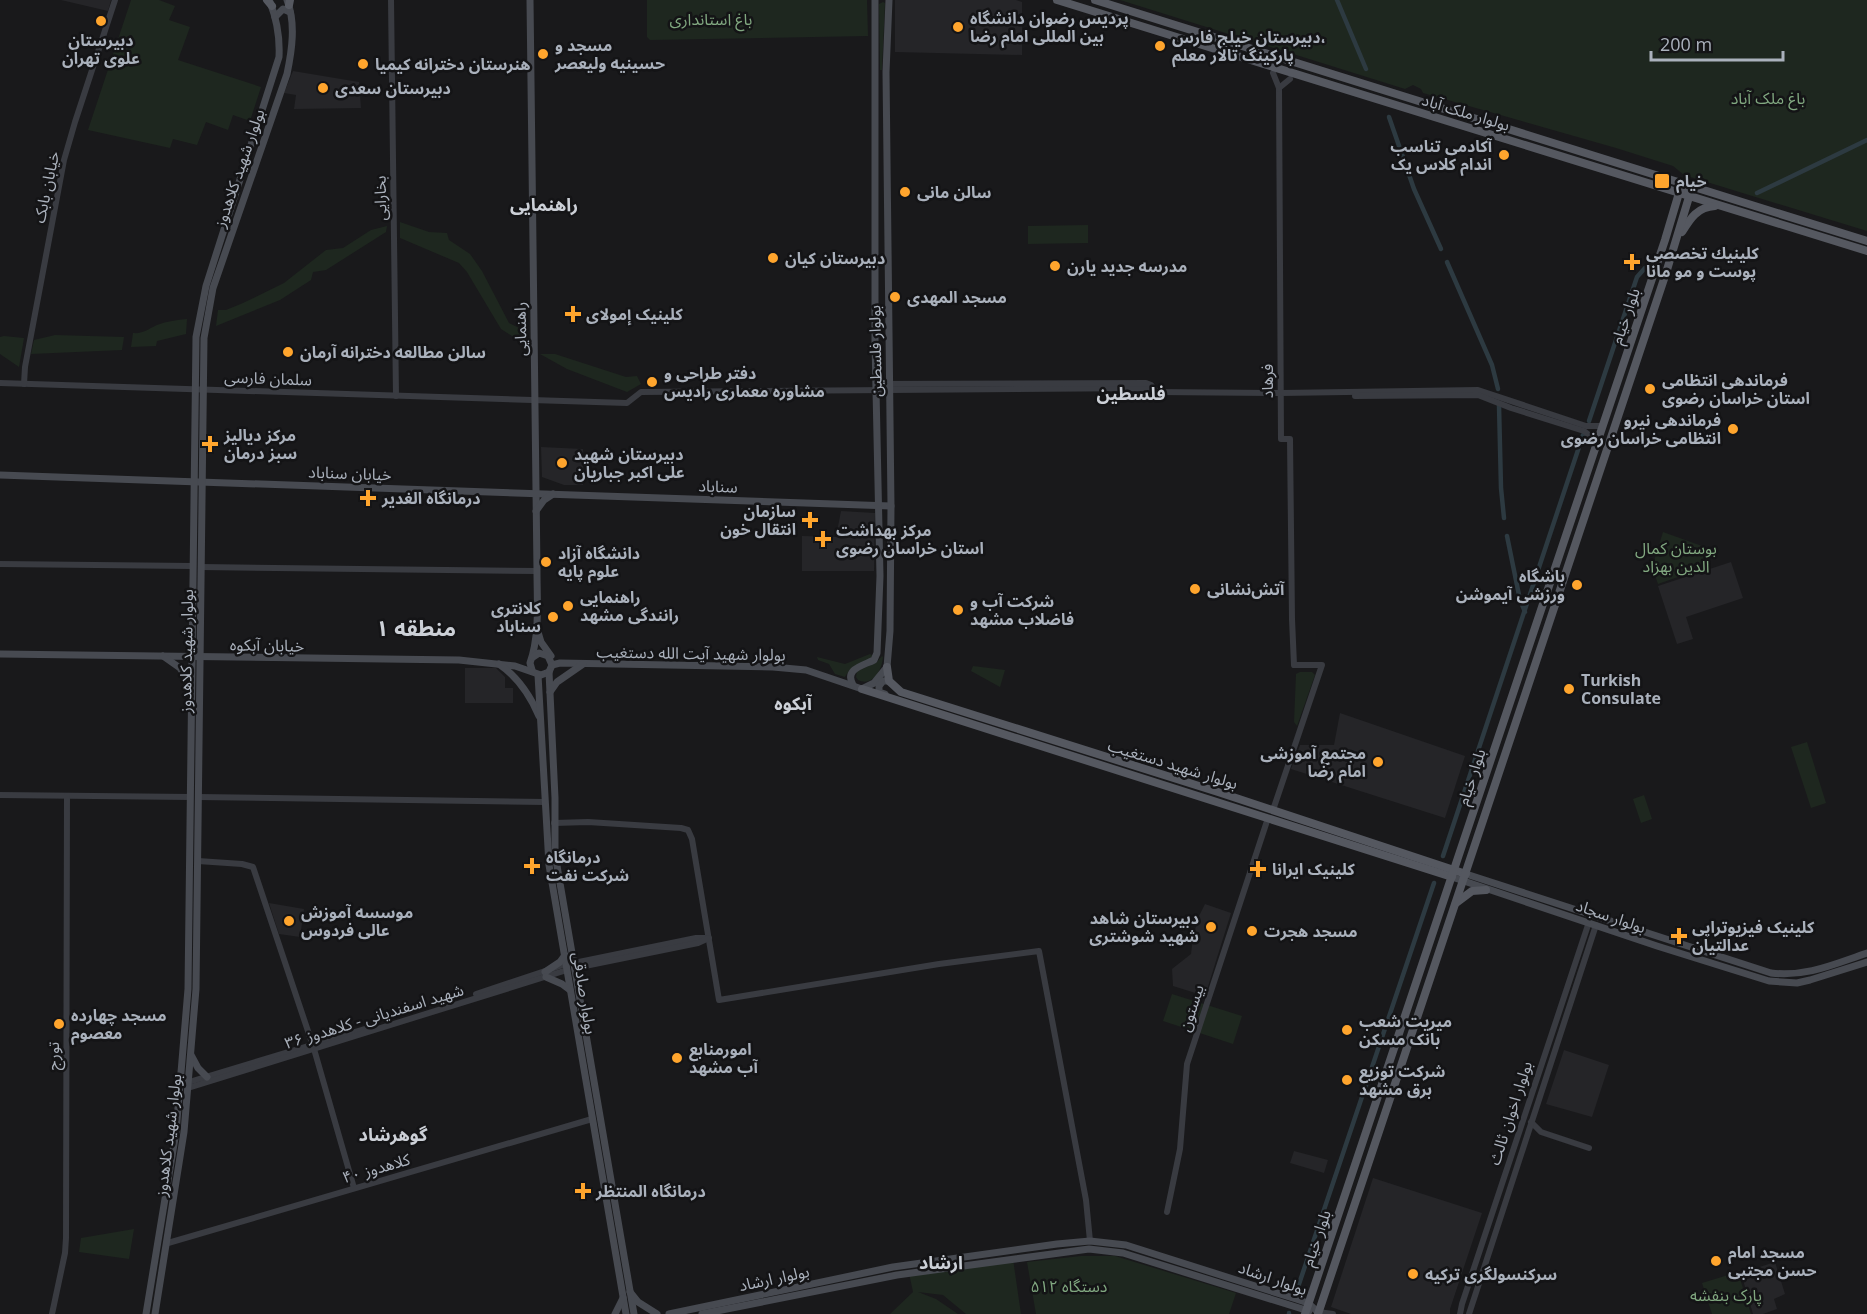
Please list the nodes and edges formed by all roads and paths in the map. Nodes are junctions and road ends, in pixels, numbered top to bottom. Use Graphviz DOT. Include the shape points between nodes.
graph roads {
  1 [pos="115,0"];
  2 [pos="391,0"];
  3 [pos="530,0"];
  4 [pos="1057,0"];
  5 [pos="1095,0"];
  6 [pos="269,2"];
  7 [pos="875,2"];
  8 [pos="889,2"];
  9 [pos="289,4"];
  10 [pos="275,17"];
  11 [pos="1273,74"];
  12 [pos="1290,79"];
  13 [pos="1279,88"];
  14 [pos="1687,184"];
  15 [pos="1679,193"];
  16 [pos="1689,196"];
  17 [pos="1719,206"];
  18 [pos="875,224"];
  19 [pos="888,224"];
  20 [pos="1676,241"];
  21 [pos="1867,241"];
  22 [pos="1867,251"];
  23 [pos="1630,343"];
  24 [pos="1641,347"];
  25 [pos="0,383"];
  26 [pos="24,384"];
  27 [pos="877,387"];
  28 [pos="889,387"];
  29 [pos="199,389"];
  30 [pos="1385,394"];
  31 [pos="1281,395"];
  32 [pos="396,396"];
  33 [pos="535,400"];
  34 [pos="1603,426"];
  35 [pos="1598,442"];
  36 [pos="0,475"];
  37 [pos="198,482"];
  38 [pos="536,492"];
  39 [pos="556,493"];
  40 [pos="880,506"];
  41 [pos="891,506"];
  42 [pos="536,511"];
  43 [pos="0,564"];
  44 [pos="197,566"];
  45 [pos="537,571"];
  46 [pos="536,626"];
  47 [pos="0,654"];
  48 [pos="163,656"];
  49 [pos="192,657"];
  50 [pos="201,657"];
  51 [pos="219,657"];
  52 [pos="533,657"];
  53 [pos="496,663"];
  54 [pos="583,664"];
  55 [pos="553,667"];
  56 [pos="887,668"];
  57 [pos="200,671"];
  58 [pos="535,673"];
  59 [pos="889,681"];
  60 [pos="191,685"];
  61 [pos="853,685"];
  62 [pos="862,689"];
  63 [pos="550,692"];
  64 [pos="902,702"];
  65 [pos="541,720"];
  66 [pos="1503,725"];
  67 [pos="1514,729"];
  68 [pos="0,795"];
  69 [pos="66,796"];
  70 [pos="194,797"];
  71 [pos="546,802"];
  72 [pos="1273,810"];
  73 [pos="1268,818"];
  74 [pos="555,823"];
  75 [pos="198,861"];
  76 [pos="1453,874"];
  77 [pos="1464,878"];
  78 [pos="1486,890"];
  79 [pos="1455,904"];
  80 [pos="1594,920"];
  81 [pos="192,924"];
  82 [pos="709,938"];
  83 [pos="1867,952"];
  84 [pos="565,955"];
  85 [pos="1866,965"];
  86 [pos="570,966"];
  87 [pos="546,974"];
  88 [pos="571,991"];
  89 [pos="313,1046"];
  90 [pos="191,1055"];
  91 [pos="207,1077"];
  92 [pos="185,1084"];
  93 [pos="592,1119"];
  94 [pos="1531,1122"];
  95 [pos="1541,1132"];
  96 [pos="1516,1140"];
  97 [pos="1525,1140"];
  98 [pos="1589,1148"];
  99 [pos="354,1188"];
  100 [pos="1167,1212"];
  101 [pos="1090,1241"];
  102 [pos="168,1242"];
  103 [pos="958,1258"];
  104 [pos="959,1266"];
  105 [pos="629,1290"];
  106 [pos="623,1298"];
  107 [pos="1306,1309"];
  108 [pos="1318,1313"];
  109 [pos="52,1314"];
  110 [pos="146,1314"];
  111 [pos="155,1314"];
  112 [pos="615,1314"];
  113 [pos="626,1314"];
  114 [pos="634,1314"];
  115 [pos="657,1314"];
  116 [pos="669,1314"];
  117 [pos="702,1314"];
  118 [pos="1333,1314"];
  119 [pos="1461,1314"];
  120 [pos="1469,1314"];
  1 -- 26 [label="street, خیابان بابک" via="64,160"];
  2 -- 32 [label="street, بخارایی"];
  3 -- 33 [label="main road, راهنمایی"];
  4 -- 15 [label="main road, بولوار ملک آباد"];
  5 -- 14 [label="main road, بولوار ملک آباد"];
  6 -- 10 [label="main road, بولوار شهید کلاهدوز"];
  7 -- 8 [label="main road"];
  7 -- 18 [label="main road, بولوار فلسطین"];
  8 -- 19 [label="main road, بولوار فلسطین"];
  9 -- 10 [label="main road"];
  9 -- 29 [label="main road, بولوار شهید کلاهدوز" via="292,41 287,74 213,288"];
  10 -- 29 [label="main road, بولوار شهید کلاهدوز" via="279,57 206,286 196,338"];
  11 -- 13 [label="street"];
  12 -- 13 [label="street"];
  13 -- 31 [label="street, فرهاد"];
  14 -- 15 [label="main road, بلوار خیام"];
  14 -- 16 [label="main road, بلوار خیام"];
  14 -- 21 [label="main road, بولوار ملک آباد"];
  15 -- 16 [label="main road, بولوار ملک آباد"];
  15 -- 23 [label="main road, بلوار خیام"];
  16 -- 17 [label="main road, بولوار ملک آباد"];
  16 -- 20 [label="main road, بلوار خیام"];
  17 -- 20 [label="main road" via="1701,209 1692,216"];
  17 -- 22 [label="main road, بولوار ملک آباد"];
  18 -- 19 [label="main road"];
  18 -- 27 [label="main road, بولوار فلسطین"];
  19 -- 28 [label="main road, بولوار فلسطین"];
  20 -- 24 [label="main road, بلوار خیام"];
  23 -- 24 [label="main road" via="1637,340"];
  23 -- 34 [label="main road, بلوار خیام"];
  24 -- 67 [label="main road, بلوار خیام"];
  25 -- 26 [label="street, سلمان فارسی"];
  26 -- 29 [label="street, سلمان فارسی"];
  27 -- 28 [label="street, سلمان فارسی"];
  27 -- 33 [label="street, سلمان فارسی" via="641,392 627,403"];
  27 -- 40 [label="main road, بولوار فلسطین"];
  28 -- 31 [label="street, سلمان فارسی" via="1148,388 1157,394"];
  28 -- 41 [label="main road, بولوار فلسطین"];
  29 -- 32 [label="street, سلمان فارسی"];
  29 -- 37 [label="main road, بولوار شهید کلاهدوز"];
  30 -- 31 [label="street, سلمان فارسی"];
  30 -- 34 [label="street" via="1478,390 1583,425"];
  30 -- 35 [label="street" via="1478,395 1584,431"];
  31 -- 72 [label="street, فرهاد" via="1281,439 1290,439 1294,665 1322,665"];
  32 -- 33 [label="street, سلمان فارسی"];
  33 -- 38 [label="main road, راهنمایی"];
  34 -- 35 [label="main road, بلوار خیام"];
  35 -- 66 [label="main road, بلوار خیام"];
  36 -- 37 [label="main road, خیابان سناباد"];
  37 -- 38 [label="main road, خیابان سناباد"];
  37 -- 44 [label="main road, بولوار شهید کلاهدوز"];
  38 -- 39 [label="main road, خیابان سناباد"];
  38 -- 42 [label="main road, راهنمایی"];
  39 -- 40 [label="main road, سناباد"];
  39 -- 42 [label="main road"];
  40 -- 41 [label="main road"];
  40 -- 61 [label="main road, بولوار فلسطین" via="877,653 874,660 851,672"];
  41 -- 56 [label="main road, بولوار فلسطین"];
  42 -- 45 [label="main road, راهنمایی"];
  43 -- 44 [label="street"];
  44 -- 45 [label="street"];
  44 -- 49 [label="main road, بولوار شهید کلاهدوز"];
  44 -- 50 [label="main road, بولوار شهید کلاهدوز"];
  45 -- 46 [label="main road, راهنمایی"];
  46 -- 52 [label="main road, راهنمایی"];
  46 -- 55 [label="main road"];
  47 -- 48 [label="main road, خیابان آبکوه"];
  48 -- 49 [label="main road, خیابان آبکوه"];
  48 -- 60 [label="main road" via="180,668"];
  49 -- 50 [label="main road, خیابان آبکوه"];
  49 -- 60 [label="main road, بولوار شهید کلاهدوز"];
  50 -- 51 [label="main road, خیابان آبکوه"];
  50 -- 57 [label="main road, بولوار شهید کلاهدوز"];
  51 -- 53 [label="main road, خیابان آبکوه"];
  51 -- 57 [label="main road"];
  52 -- 55 [label="main road" via="545,654"];
  52 -- 58 [label="main road, راهنمایی" via="530,663"];
  53 -- 58 [label="main road, خیابان آبکوه"];
  53 -- 65 [label="main road" via="522,686"];
  54 -- 55 [label="main road, بولوار شهید آیت الله دستغیب"];
  54 -- 61 [label="main road, بولوار شهید آیت الله دستغیب" via="773,667 806,670"];
  54 -- 63 [label="main road" via="557,682"];
  55 -- 58 [label="main road"];
  55 -- 63 [label="main road, بولوار صادقی"];
  56 -- 59 [label="main road"];
  56 -- 62 [label="main road" via="874,683"];
  57 -- 70 [label="main road, بولوار شهید کلاهدوز"];
  58 -- 65 [label="main road, بولوار صادقی"];
  59 -- 64 [label="main road" via="880,683 879,692"];
  59 -- 72 [label="main road, بولوار شهید دستغیب" via="901,692"];
  60 -- 70 [label="main road, بولوار شهید کلاهدوز"];
  61 -- 62 [label="main road, بولوار شهید آیت الله دستغیب"];
  62 -- 64 [label="main road, بولوار شهید دستغیب"];
  63 -- 74 [label="main road, بولوار صادقی"];
  64 -- 73 [label="main road, بولوار شهید دستغیب"];
  65 -- 71 [label="main road, بولوار صادقی"];
  66 -- 67 [label="main road" via="1507,730"];
  66 -- 76 [label="main road, بلوار خیام"];
  67 -- 77 [label="main road, بلوار خیام"];
  68 -- 69 [label="street"];
  69 -- 70 [label="street"];
  69 -- 109 [label="street, تورج" via="66,1238"];
  70 -- 71 [label="street"];
  70 -- 75 [label="main road, بولوار شهید کلاهدوز"];
  70 -- 81 [label="main road, بولوار شهید کلاهدوز"];
  71 -- 84 [label="main road, بولوار صادقی" via="549,865"];
  72 -- 76 [label="main road, بولوار شهید دستغیب"];
  73 -- 76 [label="main road, بولوار شهید دستغیب"];
  73 -- 100 [label="street, بیستون" via="1187,1064 1180,1149"];
  74 -- 82 [label="street" via="688,830"];
  74 -- 86 [label="main road, بولوار صادقی" via="555,854"];
  75 -- 81 [label="main road, بولوار شهید کلاهدوز"];
  75 -- 89 [label="street" via="253,867"];
  76 -- 77 [label="main road, بولوار شهید دستغیب"];
  76 -- 107 [label="main road, بلوار خیام"];
  77 -- 78 [label="main road, بولوار سجاد"];
  77 -- 79 [label="main road, بلوار خیام"];
  77 -- 80 [label="main road, بولوار سجاد"];
  78 -- 79 [label="main road" via="1472,891"];
  78 -- 80 [label="main road, بولوار سجاد"];
  79 -- 108 [label="main road, بلوار خیام"];
  80 -- 83 [label="main road, بولوار سجاد" via="1785,975 1809,973"];
  80 -- 85 [label="main road, بولوار سجاد" via="1657,946 1769,981 1804,981"];
  80 -- 94 [label="street"];
  80 -- 96 [label="street, بولوار اخوان ثالث"];
  81 -- 90 [label="main road, بولوار شهید کلاهدوز" via="196,989"];
  81 -- 92 [label="main road, بولوار شهید کلاهدوز"];
  82 -- 86 [label="street, شهید اسفندیانی - کلاهدوز ۳۶"];
  82 -- 101 [label="street" via="719,1000 1039,951 1086,1200"];
  84 -- 86 [label="main road, بولوار صادقی"];
  84 -- 87 [label="main road"];
  86 -- 87 [label="street, شهید اسفندیانی - کلاهدوز ۳۶"];
  86 -- 88 [label="main road, بولوار صادقی"];
  86 -- 105 [label="main road, بولوار صادقی"];
  87 -- 88 [label="main road"];
  87 -- 89 [label="street, شهید اسفندیانی - کلاهدوز ۳۶"];
  88 -- 93 [label="main road, بولوار صادقی"];
  89 -- 91 [label="street, شهید اسفندیانی - کلاهدوز ۳۶"];
  89 -- 92 [label="street, شهید اسفندیانی - کلاهدوز ۳۶"];
  89 -- 99 [label="street"];
  90 -- 91 [label="main road"];
  90 -- 92 [label="main road, بولوار شهید کلاهدوز"];
  91 -- 92 [label="street, شهید اسفندیانی - کلاهدوز ۳۶"];
  92 -- 102 [label="main road, بولوار شهید کلاهدوز" via="179,1173"];
  92 -- 110 [label="main road, بولوار شهید کلاهدوز"];
  93 -- 99 [label="street, کلاهدوز ۴۰"];
  93 -- 106 [label="main road, بولوار صادقی"];
  94 -- 95 [label="street"];
  94 -- 97 [label="street"];
  95 -- 97 [label="street"];
  95 -- 98 [label="street"];
  96 -- 97 [label="street"];
  96 -- 119 [label="street, بولوار اخوان ثالث"];
  97 -- 120 [label="street"];
  99 -- 102 [label="street, کلاهدوز ۴۰"];
  101 -- 103 [label="main road, بولوار ارشاد"];
  101 -- 107 [label="main road, بولوار ارشاد" via="1126,1245"];
  102 -- 111 [label="main road, بولوار شهید کلاهدوز"];
  103 -- 104 [label="main road"];
  103 -- 116 [label="main road, بولوار ارشاد" via="876,1270"];
  104 -- 107 [label="main road, بولوار ارشاد" via="1103,1250"];
  104 -- 117 [label="main road, بولوار ارشاد"];
  105 -- 114 [label="main road, بولوار صادقی"];
  105 -- 115 [label="main road" via="638,1302"];
  106 -- 112 [label="main road"];
  106 -- 113 [label="main road, بولوار صادقی"];
  107 -- 108 [label="main road, بولوار ارشاد"];
  108 -- 118 [label="street"];
}
